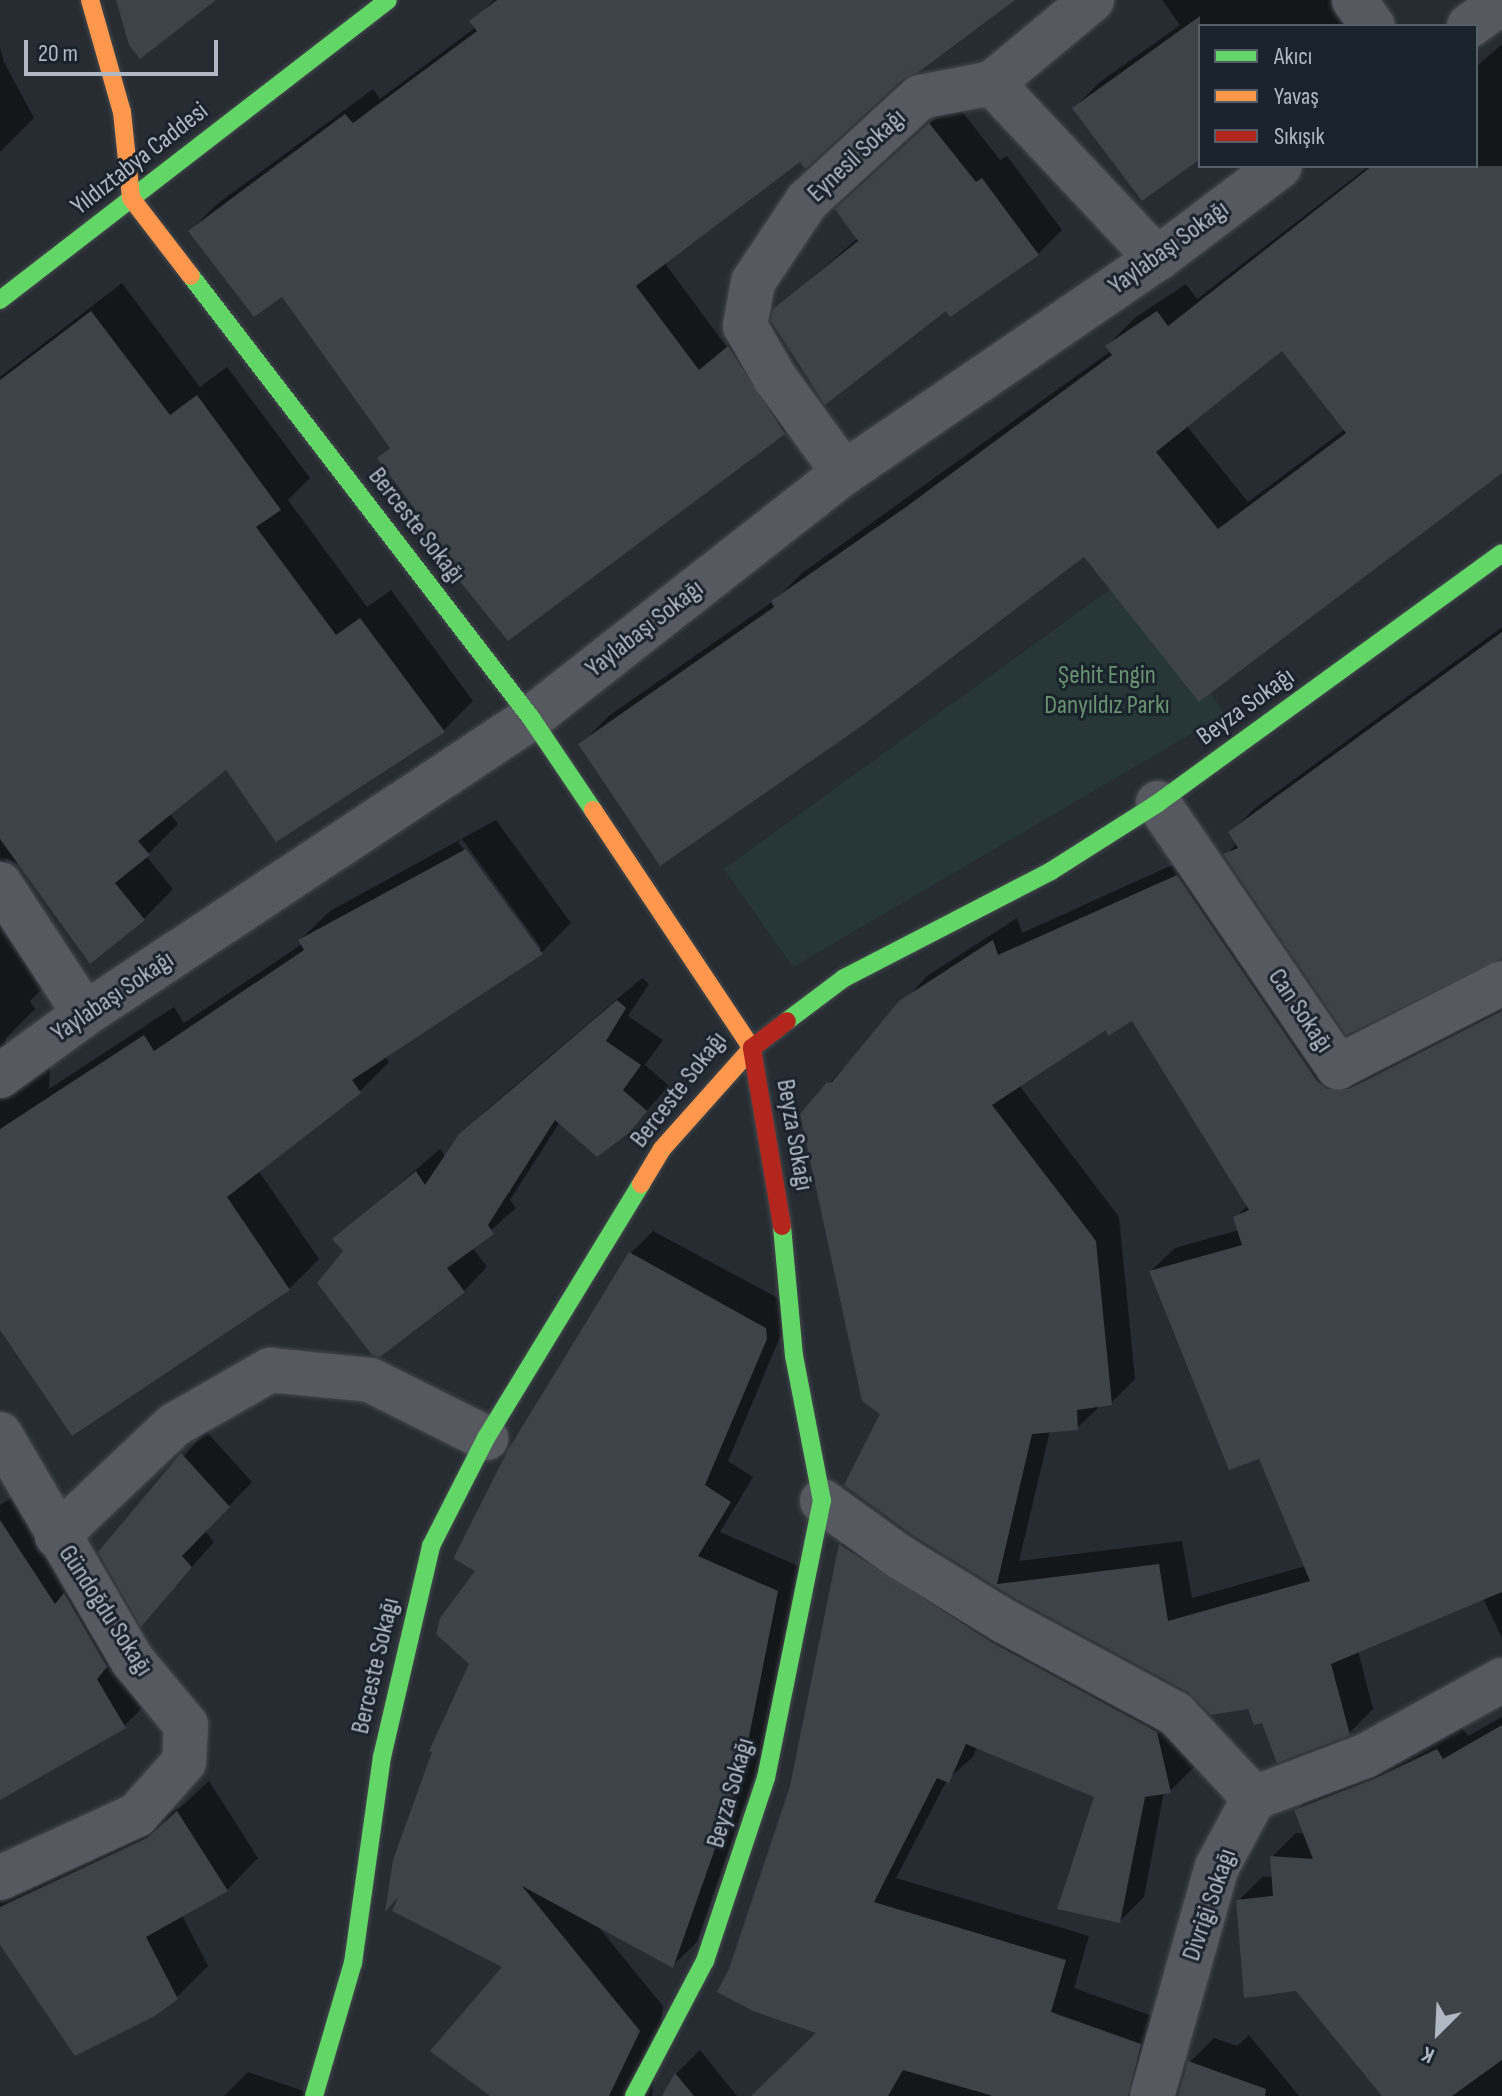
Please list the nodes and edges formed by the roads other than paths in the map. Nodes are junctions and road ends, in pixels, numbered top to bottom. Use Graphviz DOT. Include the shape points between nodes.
graph roads {
  1 [pos="90,0"];
  2 [pos="388,0"];
  3 [pos="1092,0"];
  4 [pos="1354,0"];
  5 [pos="1502,2"];
  6 [pos="1372,24"];
  7 [pos="1472,24"];
  8 [pos="992,83"];
  9 [pos="1277,168"];
  10 [pos="131,198"];
  11 [pos="1157,259"];
  12 [pos="0,300"];
  13 [pos="844,473"];
  14 [pos="1502,553"];
  15 [pos="531,718"];
  16 [pos="1158,803"];
  17 [pos="0,884"];
  18 [pos="1502,983"];
  19 [pos="85,1014"];
  20 [pos="752,1048"];
  21 [pos="0,1076"];
  22 [pos="0,1434"];
  23 [pos="486,1438"];
  24 [pos="822,1501"];
  25 [pos="57,1536"];
  26 [pos="1502,1680"];
  27 [pos="1254,1798"];
  28 [pos="0,1878"];
  29 [pos="314,2096"];
  30 [pos="634,2096"];
  31 [pos="1152,2096"];
  1 -- 10 [label="street" via="122,112"];
  2 -- 10 [label="street, Yıldıztabya Caddesi"];
  3 -- 8 [label="street, Eynesil Sokağı"];
  4 -- 6 [label="street"];
  5 -- 7 [label="street"];
  8 -- 11 [label="street"];
  8 -- 13 [label="street, Eynesil Sokağı" via="920,97 807,201 753,282 745,326 775,378"];
  9 -- 11 [label="street, Yaylabaşı Sokağı"];
  10 -- 12 [label="street, Yıldıztabya Caddesi"];
  10 -- 15 [label="street, Berceste Sokağı"];
  11 -- 13 [label="street, Yaylabaşı Sokağı"];
  13 -- 15 [label="street, Yaylabaşı Sokağı"];
  14 -- 16 [label="street, Beyza Sokağı"];
  15 -- 19 [label="street, Yaylabaşı Sokağı"];
  15 -- 20 [label="street, Berceste Sokağı"];
  16 -- 18 [label="street, Can Sokağı" via="1338,1067"];
  16 -- 20 [label="street, Beyza Sokağı" via="1051,871 844,978"];
  17 -- 19 [label="street"];
  19 -- 21 [label="street, Yaylabaşı Sokağı"];
  20 -- 23 [label="street, Berceste Sokağı" via="662,1149"];
  20 -- 24 [label="street, Beyza Sokağı" via="778,1188 794,1356"];
  22 -- 25 [label="street, Gündoğdu Sokağı"];
  23 -- 25 [label="street" via="370,1380 270,1370 174,1425"];
  23 -- 29 [label="street, Berceste Sokağı" via="431,1546 382,1757 353,1963"];
  24 -- 27 [label="street" via="1004,1621 1176,1714"];
  24 -- 30 [label="street, Beyza Sokağı" via="766,1778 705,1961"];
  25 -- 28 [label="street, Gündoğdu Sokağı" via="132,1660 186,1725 184,1762 137,1815"];
  26 -- 27 [label="street" via="1365,1756"];
  27 -- 31 [label="street, Divriği Sokağı" via="1217,1867"];
}
